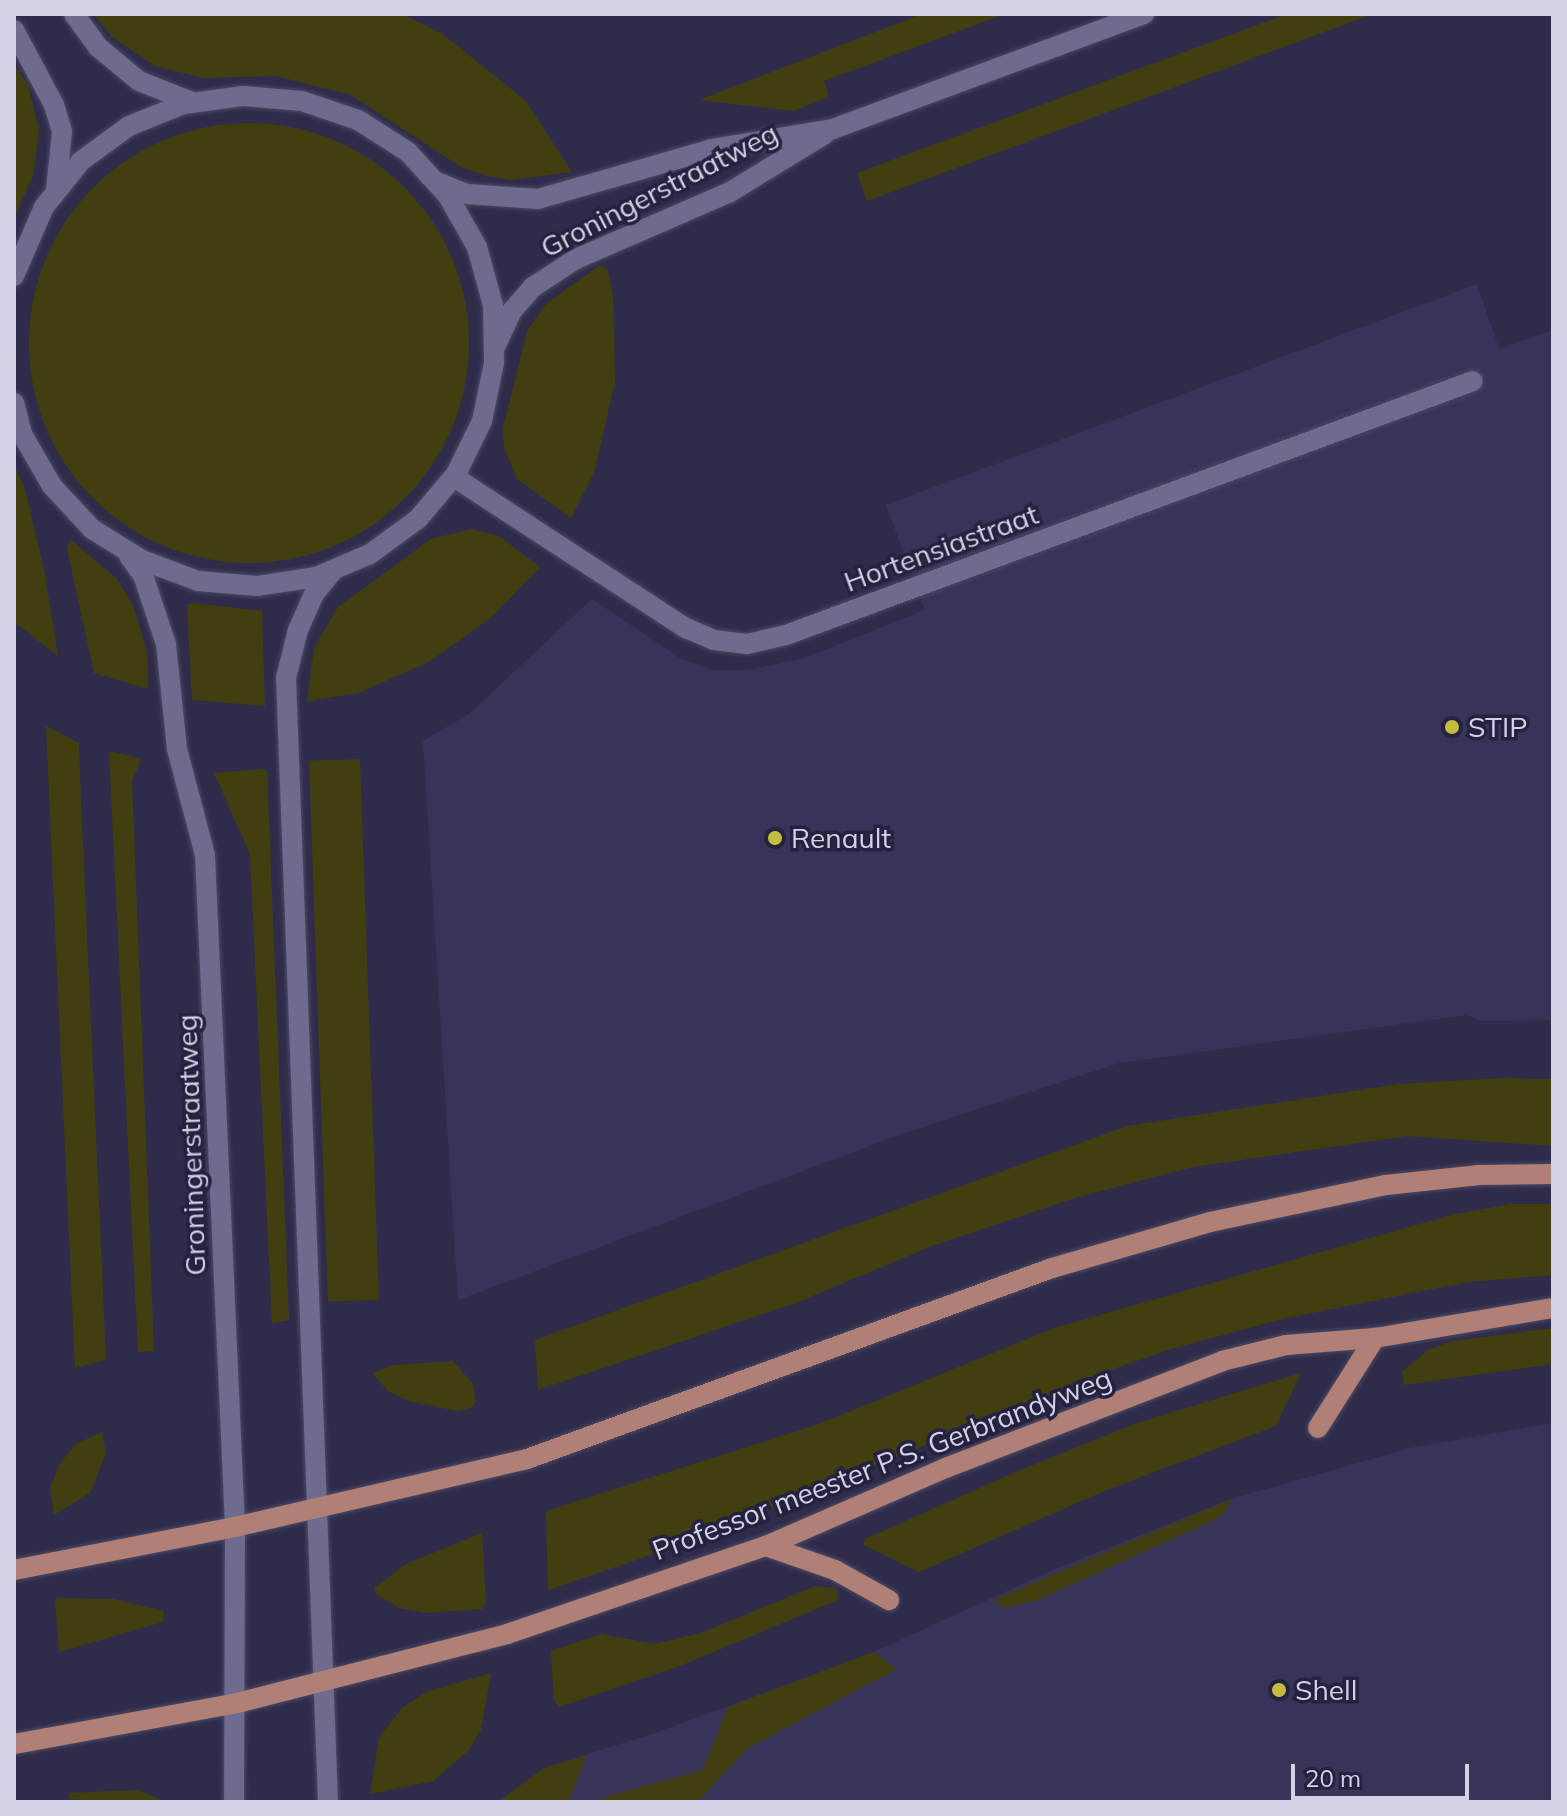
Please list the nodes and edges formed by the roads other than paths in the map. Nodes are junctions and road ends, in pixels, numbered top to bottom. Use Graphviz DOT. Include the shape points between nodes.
graph roads {
  1 [pos="74,14"];
  2 [pos="1144,14"];
  3 [pos="14,30"];
  4 [pos="196,102"];
  5 [pos="833,129"];
  6 [pos="434,181"];
  7 [pos="55,193"];
  8 [pos="14,276"];
  9 [pos="494,349"];
  10 [pos="1473,381"];
  11 [pos="14,403"];
  12 [pos="454,477"];
  13 [pos="124,550"];
  14 [pos="335,569"];
  15 [pos="1553,1174"];
  16 [pos="1553,1308"];
  17 [pos="1375,1338"];
  18 [pos="1318,1428"];
  19 [pos="318,1509"];
  20 [pos="235,1527"];
  21 [pos="766,1546"];
  22 [pos="14,1570"];
  23 [pos="889,1600"];
  24 [pos="325,1682"];
  25 [pos="237,1703"];
  26 [pos="14,1744"];
  27 [pos="234,1802"];
  28 [pos="328,1802"];
  1 -- 4 [label="main road" via="98,47 139,81 168,96"];
  2 -- 5 [label="main road, Groningerstraatweg"];
  3 -- 7 [label="main road" via="54,105 62,132"];
  4 -- 6 [label="main road" via="243,96 302,101 358,120 408,152"];
  4 -- 7 [label="main road" via="129,126 81,161"];
  5 -- 6 [label="main road, Groningerstraatweg" via="712,149 538,199 467,194"];
  5 -- 9 [label="main road, Groningerstraatweg" via="730,192 565,266 533,287 512,311"];
  6 -- 9 [label="main road" via="477,247 493,305"];
  7 -- 8 [label="main road"];
  9 -- 12 [label="main road" via="482,421"];
  10 -- 12 [label="main road, Hortensiastraat" via="786,635 747,644 714,640 686,628"];
  11 -- 13 [label="main road" via="22,434 52,486 92,529"];
  12 -- 14 [label="main road" via="418,519 370,554"];
  13 -- 14 [label="main road" via="198,581 257,586"];
  13 -- 20 [label="main road, Groningerstraatweg" via="143,575 157,608 177,749 205,855"];
  14 -- 19 [label="main road" via="314,594 286,678"];
  15 -- 19 [label="main road" via="1386,1185 1210,1222 1052,1268 541,1455"];
  16 -- 17 [label="main road, Professor meester P.S. Gerbrandyweg"];
  17 -- 18 [label="main road"];
  17 -- 21 [label="main road, Professor meester P.S. Gerbrandyweg" via="1286,1345 1222,1361 948,1467"];
  19 -- 20 [label="main road"];
  19 -- 24 [label="main road"];
  20 -- 22 [label="main road"];
  20 -- 25 [label="main road, Groningerstraatweg"];
  21 -- 23 [label="main road" via="835,1570"];
  21 -- 24 [label="main road, Professor meester P.S. Gerbrandyweg" via="507,1634"];
  24 -- 25 [label="main road, Professor meester P.S. Gerbrandyweg"];
  24 -- 28 [label="main road"];
  25 -- 26 [label="main road"];
  25 -- 27 [label="main road, Groningerstraatweg"];
}
